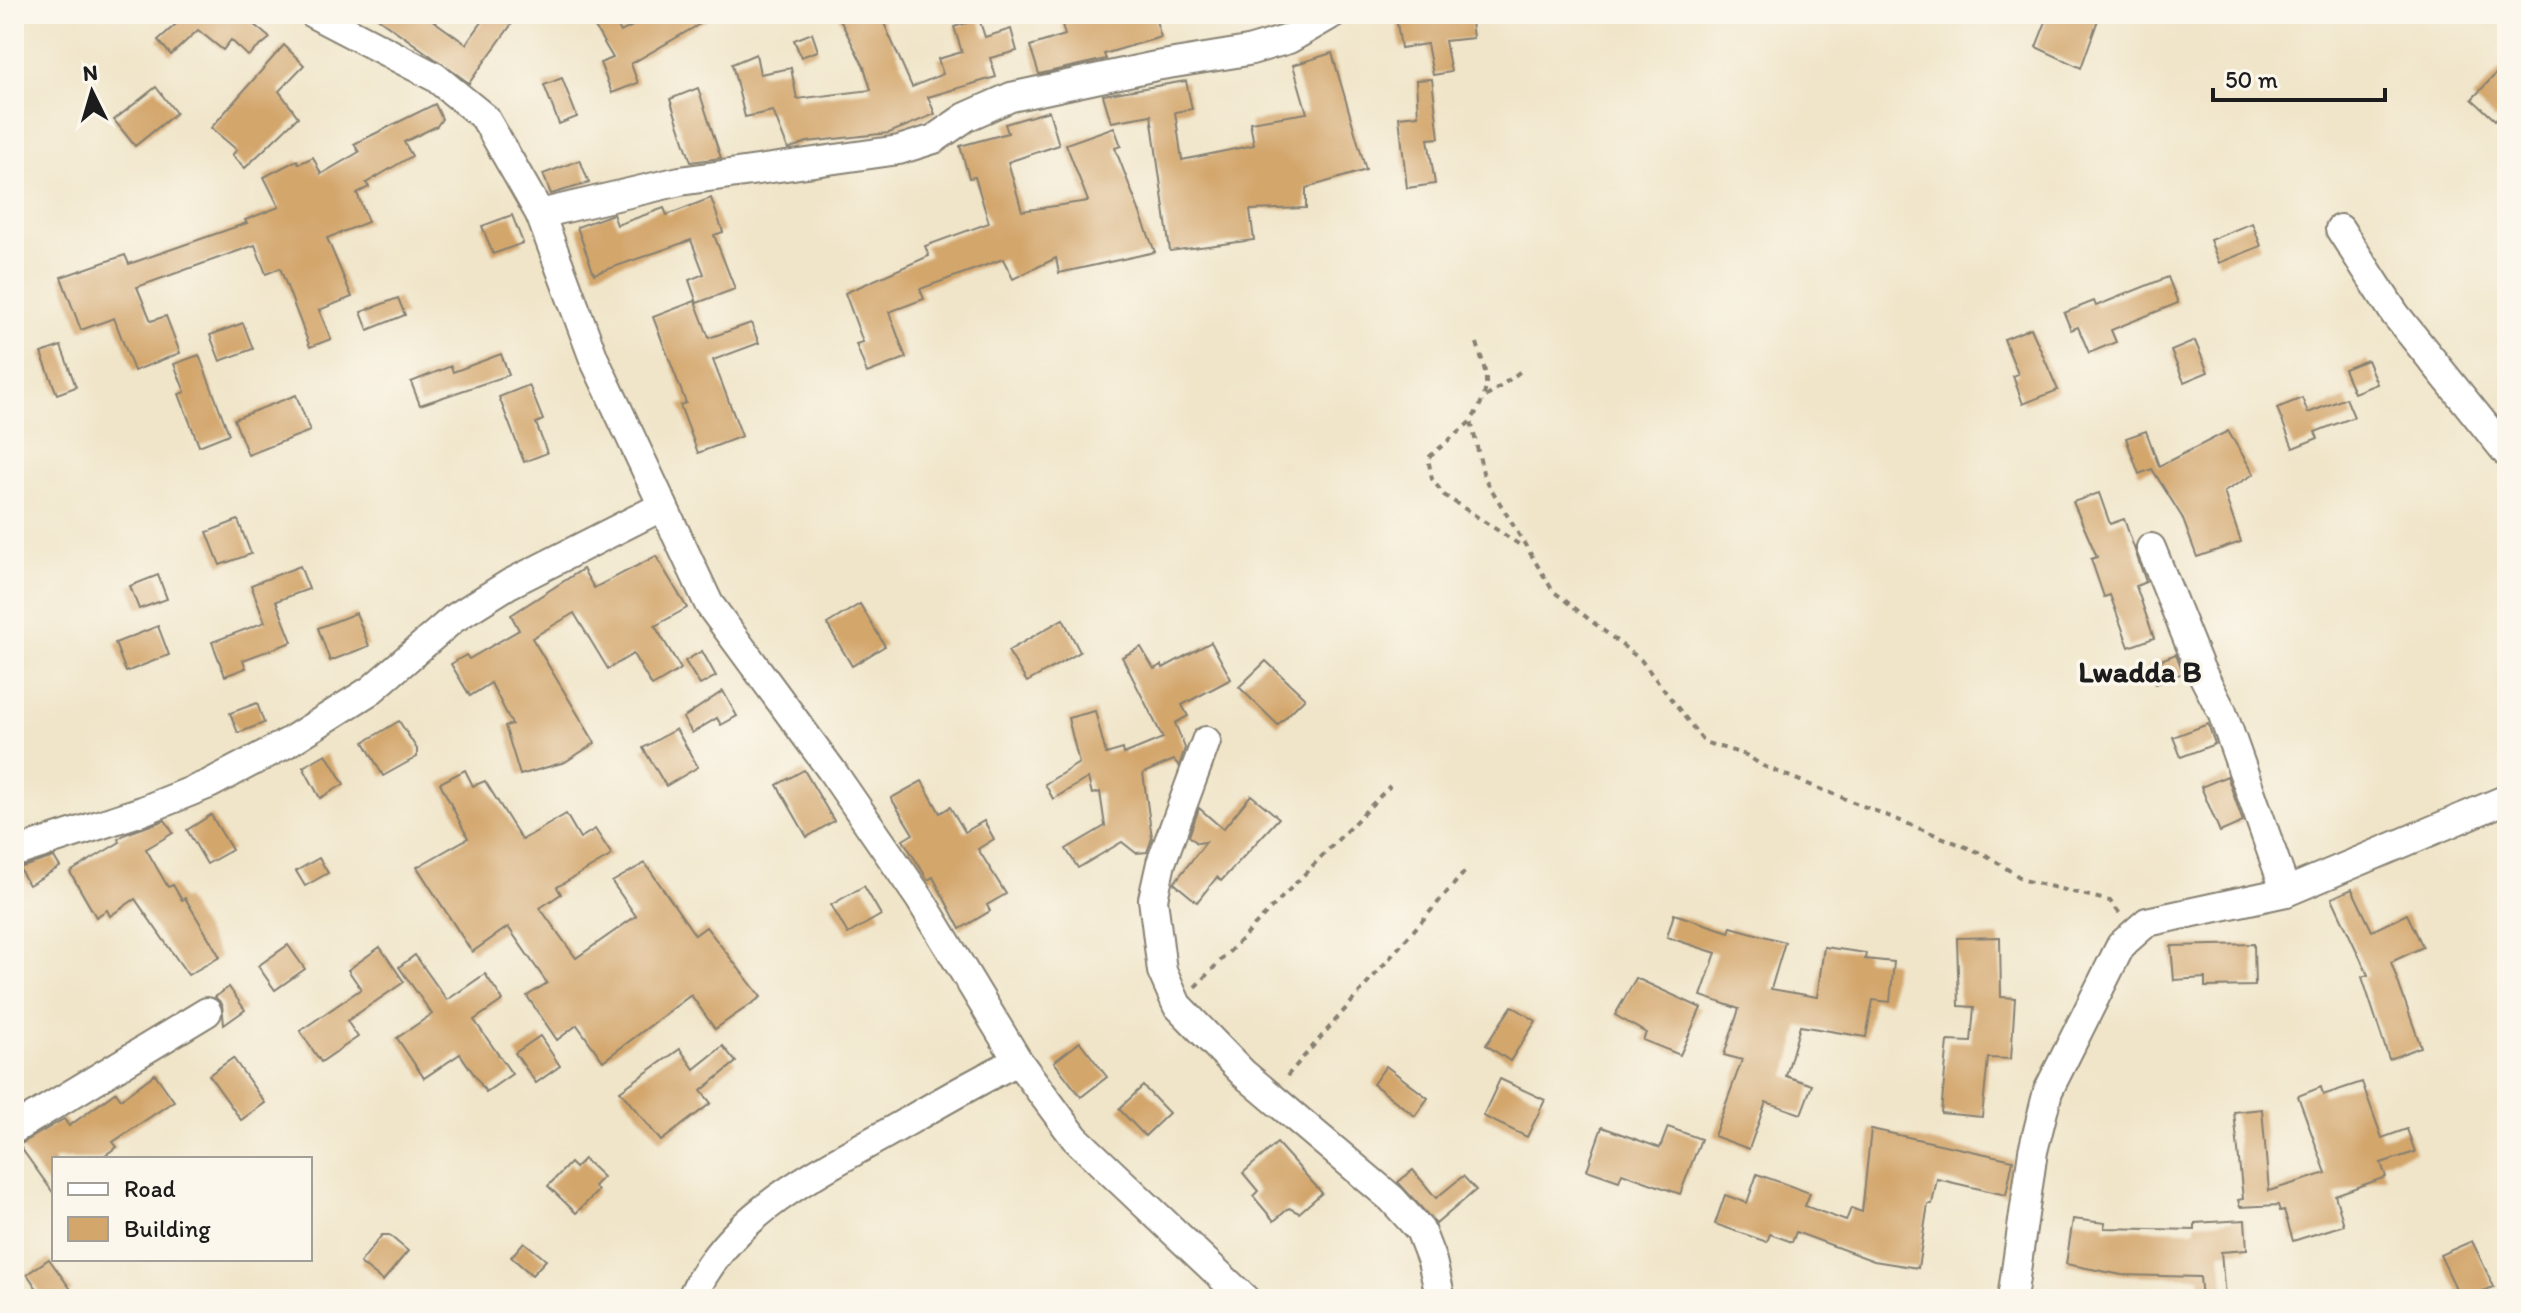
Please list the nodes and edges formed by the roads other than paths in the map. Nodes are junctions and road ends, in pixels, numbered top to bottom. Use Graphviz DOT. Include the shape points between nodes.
graph roads {
  1 [pos="314,14"];
  2 [pos="1332,14"];
  3 [pos="540,214"];
  4 [pos="2340,229"];
  5 [pos="2507,453"];
  6 [pos="663,506"];
  7 [pos="2151,548"];
  8 [pos="1206,741"];
  9 [pos="2507,799"];
  10 [pos="16,852"];
  11 [pos="2286,892"];
  12 [pos="207,1012"];
  13 [pos="1018,1061"];
  14 [pos="14,1129"];
  15 [pos="691,1299"];
  16 [pos="1245,1299"];
  17 [pos="1441,1299"];
  18 [pos="2012,1299"];
  1 -- 3 [label="street" via="435,77 485,118"];
  2 -- 3 [label="street" via="1289,39 1248,51 1011,97 934,139 899,150 680,181"];
  3 -- 6 [label="street" via="594,359"];
  4 -- 5 [label="street" via="2395,314"];
  6 -- 10 [label="street" via="509,584 453,619 371,690 287,743 182,794"];
  6 -- 13 [label="street" via="709,604 920,899"];
  7 -- 11 [label="street" via="2222,712"];
  8 -- 17 [label="street" via="1153,899 1162,971 1177,1005 1420,1230"];
  9 -- 11 [label="street"];
  11 -- 18 [label="street" via="2147,922 2121,945 2048,1091 2033,1151"];
  12 -- 14 [label="street"];
  13 -- 15 [label="street" via="833,1162 770,1205 721,1249"];
  13 -- 16 [label="street" via="1075,1138"];
}
